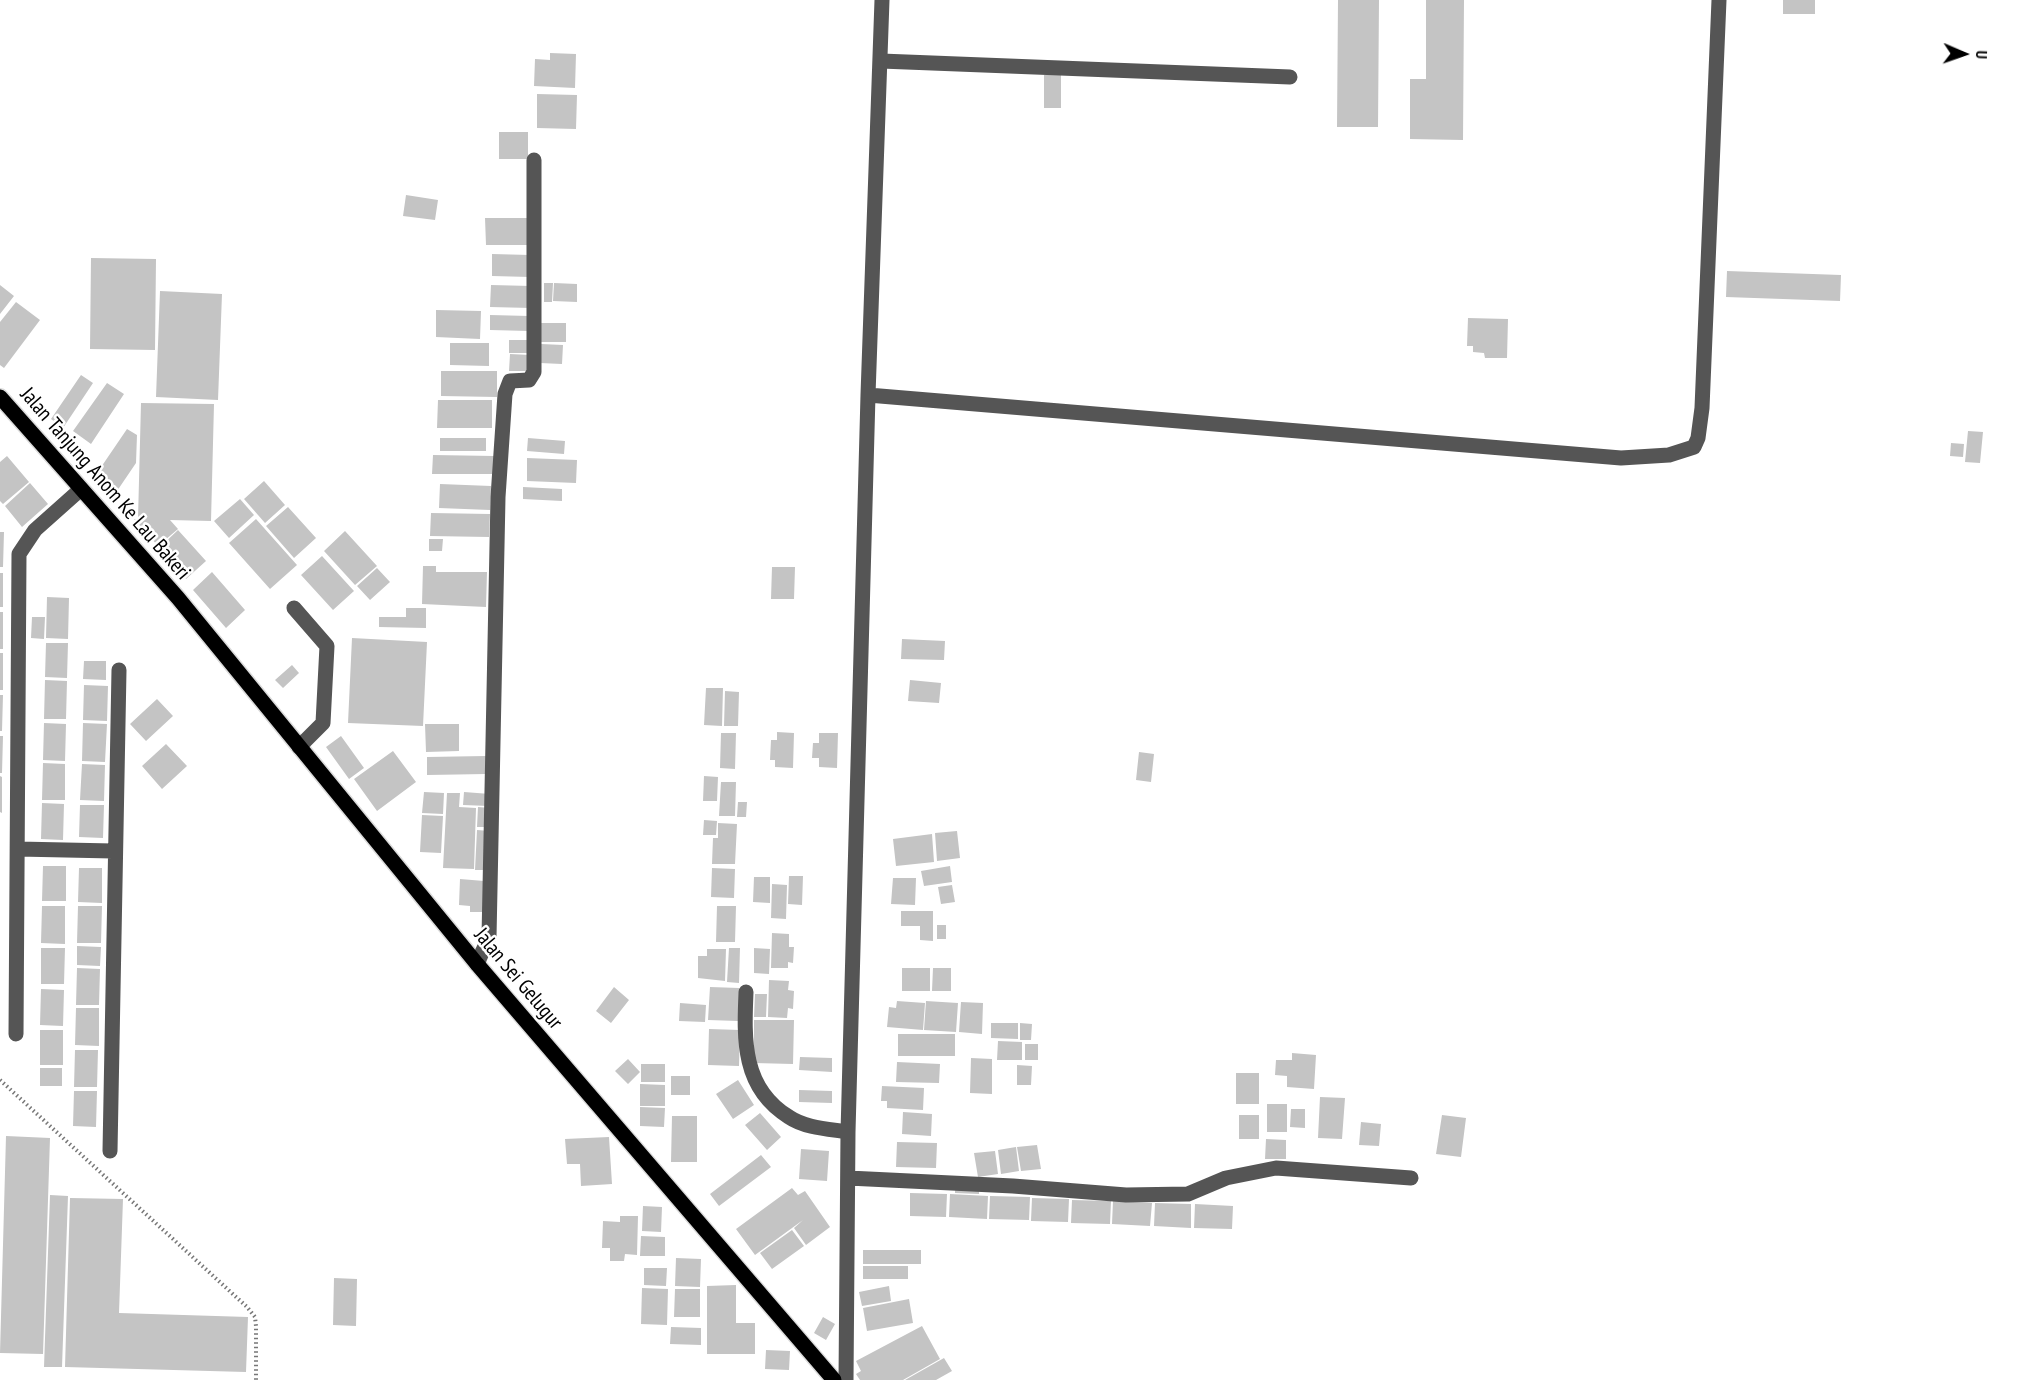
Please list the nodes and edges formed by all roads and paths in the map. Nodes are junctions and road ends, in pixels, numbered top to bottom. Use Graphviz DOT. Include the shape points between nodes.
graph roads {
  1 [pos="882,0"];
  2 [pos="1719,0"];
  3 [pos="881,61"];
  4 [pos="1290,77"];
  5 [pos="534,160"];
  6 [pos="868,396"];
  7 [pos="0,397"];
  8 [pos="81,489"];
  9 [pos="178,598"];
  10 [pos="294,608"];
  11 [pos="119,670"];
  12 [pos="299,747"];
  13 [pos="18,849"];
  14 [pos="113,851"];
  15 [pos="477,964"];
  16 [pos="746,992"];
  17 [pos="16,1034"];
  18 [pos="0,1080"];
  19 [pos="848,1132"];
  20 [pos="110,1151"];
  21 [pos="848,1178"];
  22 [pos="1411,1178"];
  23 [pos="256,1380"];
  24 [pos="834,1380"];
  25 [pos="846,1380"];
  1 -- 3 [label="street"];
  2 -- 6 [label="street" via="1702,408 1694,447 1670,455 1621,458"];
  3 -- 4 [label="street"];
  3 -- 6 [label="street"];
  5 -- 15 [label="street" via="534,372 530,380 510,381 505,394 498,497 489,937"];
  6 -- 19 [label="street"];
  7 -- 8 [label="main road, Jalan Tanjung Anom Ke Lau Bakeri"];
  8 -- 9 [label="main road, Jalan Tanjung Anom Ke Lau Bakeri"];
  8 -- 13 [label="street" via="35,530 19,554"];
  9 -- 12 [label="main road, Jalan Sei Gelugur"];
  10 -- 12 [label="street" via="327,646 323,723"];
  11 -- 14 [label="street"];
  12 -- 15 [label="main road, Jalan Sei Gelugur"];
  13 -- 14 [label="street"];
  13 -- 17 [label="street"];
  14 -- 20 [label="street"];
  15 -- 24 [label="main road, Jalan Sei Gelugur"];
  16 -- 19 [label="street" via="744,1039 750,1072 768,1098 789,1117 810,1126"];
  18 -- 23 [label="path" via="247,1307 255,1317"];
  19 -- 21 [label="street"];
  21 -- 22 [label="street" via="1137,1195 1188,1194 1226,1178 1276,1168"];
  21 -- 25 [label="street"];
}
